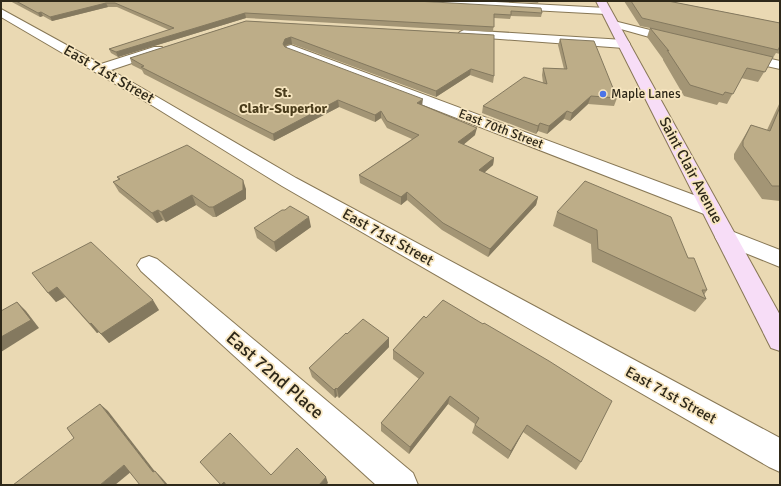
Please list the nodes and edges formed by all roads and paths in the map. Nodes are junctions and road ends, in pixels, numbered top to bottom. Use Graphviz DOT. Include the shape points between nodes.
graph roads {
  1 [pos="417,1"];
  2 [pos="1,12"];
  3 [pos="607,12"];
  4 [pos="456,34"];
  5 [pos="624,44"];
  6 [pos="692,44"];
  7 [pos="166,48"];
  8 [pos="291,49"];
  9 [pos="729,53"];
  10 [pos="780,65"];
  11 [pos="100,69"];
  12 [pos="711,208"];
  13 [pos="726,237"];
  14 [pos="780,259"];
  15 [pos="149,265"];
  16 [pos="780,340"];
  17 [pos="780,456"];
  18 [pos="401,485"];
  1 -- 3 [label="street"];
  2 -- 11 [label="street, East 71st Street"];
  3 -- 5 [label="main road, Saint Clair Avenue"];
  3 -- 6 [label="street"];
  4 -- 5 [label="street"];
  5 -- 12 [label="main road, Saint Clair Avenue"];
  7 -- 11 [label="street"];
  8 -- 12 [label="street, East 70th Street"];
  9 -- 10 [label="street"];
  11 -- 17 [label="street, East 71st Street" via="289,182"];
  12 -- 13 [label="main road, Saint Clair Avenue"];
  13 -- 14 [label="street"];
  13 -- 16 [label="main road, Saint Clair Avenue"];
  15 -- 18 [label="street, East 72nd Place"];
}
